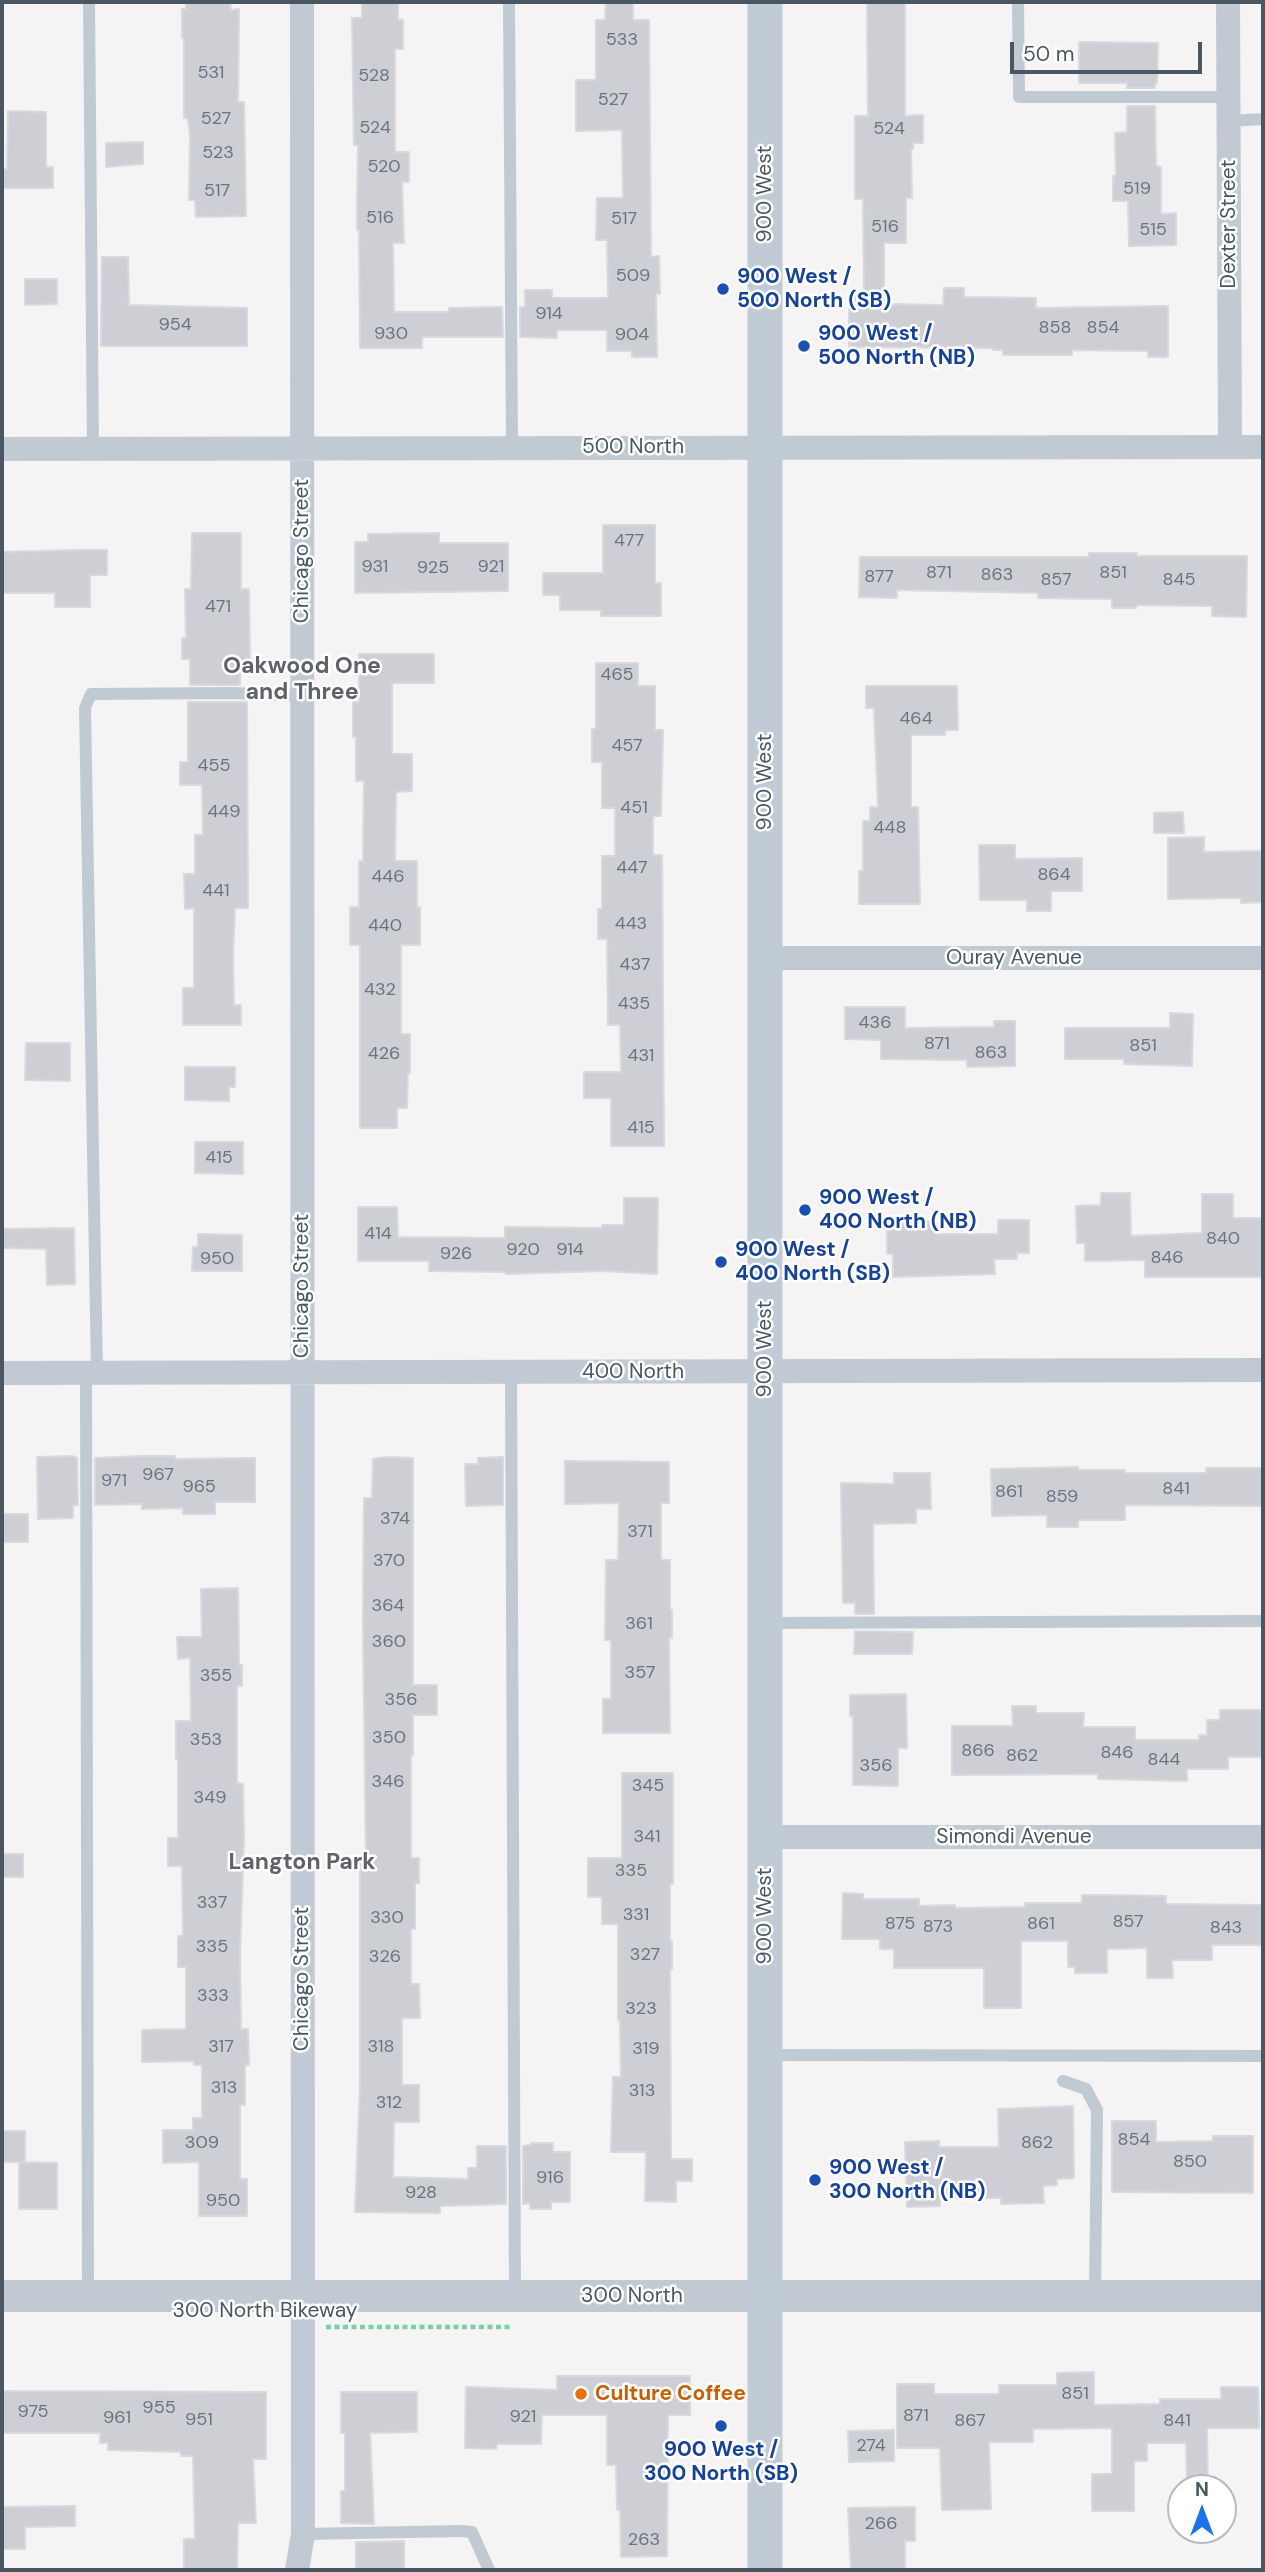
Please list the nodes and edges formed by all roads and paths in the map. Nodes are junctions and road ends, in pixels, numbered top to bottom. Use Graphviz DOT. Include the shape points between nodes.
graph roads {
  1 [pos="89,2"];
  2 [pos="302,2"];
  3 [pos="509,2"];
  4 [pos="765,2"];
  5 [pos="1018,2"];
  6 [pos="1228,2"];
  7 [pos="1229,109"];
  8 [pos="1263,119"];
  9 [pos="764,447"];
  10 [pos="1230,447"];
  11 [pos="1263,447"];
  12 [pos="512,448"];
  13 [pos="2,449"];
  14 [pos="93,449"];
  15 [pos="302,449"];
  16 [pos="302,696"];
  17 [pos="765,958"];
  18 [pos="1263,958"];
  19 [pos="1263,1370"];
  20 [pos="765,1371"];
  21 [pos="302,1372"];
  22 [pos="511,1372"];
  23 [pos="2,1373"];
  24 [pos="92,1373"];
  25 [pos="1263,1621"];
  26 [pos="765,1623"];
  27 [pos="765,1837"];
  28 [pos="1263,1837"];
  29 [pos="765,2055"];
  30 [pos="1263,2056"];
  31 [pos="1062,2081"];
  32 [pos="2,2295"];
  33 [pos="88,2295"];
  34 [pos="302,2295"];
  35 [pos="515,2296"];
  36 [pos="765,2296"];
  37 [pos="1095,2296"];
  38 [pos="1263,2296"];
  39 [pos="514,2327"];
  40 [pos="302,2328"];
  41 [pos="303,2534"];
  42 [pos="297,2570"];
  43 [pos="489,2570"];
  44 [pos="765,2570"];
  1 -- 14 [label="lane"];
  2 -- 15 [label="street, Chicago Street"];
  3 -- 12 [label="lane"];
  4 -- 9 [label="main road, 900 West"];
  5 -- 7 [label="lane" via="1019,97"];
  6 -- 7 [label="street, Dexter Street"];
  7 -- 8 [label="lane"];
  7 -- 10 [label="street, Dexter Street"];
  9 -- 10 [label="street, 500 North"];
  9 -- 12 [label="street, 500 North"];
  9 -- 17 [label="main road, 900 West"];
  10 -- 11 [label="street, 500 North"];
  12 -- 15 [label="street, 500 North"];
  13 -- 14 [label="street, 500 North"];
  14 -- 15 [label="street, 500 North"];
  15 -- 16 [label="street, Chicago Street"];
  16 -- 21 [label="street, Chicago Street"];
  16 -- 24 [label="lane" via="91,694 85,708"];
  17 -- 18 [label="street, Ouray Avenue"];
  17 -- 20 [label="main road, 900 West"];
  19 -- 20 [label="street, 400 North"];
  20 -- 22 [label="street, 400 North"];
  20 -- 26 [label="main road, 900 West"];
  21 -- 22 [label="street, 400 North"];
  21 -- 24 [label="street, 400 North"];
  21 -- 34 [label="street, Chicago Street"];
  22 -- 35 [label="lane"];
  23 -- 24 [label="street, 400 North"];
  24 -- 33 [label="lane"];
  25 -- 26 [label="lane"];
  26 -- 27 [label="main road, 900 West"];
  27 -- 28 [label="street, Simondi Avenue"];
  27 -- 29 [label="main road, 900 West"];
  29 -- 30 [label="lane"];
  29 -- 36 [label="main road, 900 West"];
  31 -- 37 [label="lane" via="1086,2089 1097,2110"];
  32 -- 33 [label="street, 300 North"];
  33 -- 34 [label="street, 300 North"];
  34 -- 35 [label="street, 300 North"];
  34 -- 40 [label="street, Chicago Street"];
  35 -- 36 [label="street, 300 North"];
  36 -- 37 [label="street, 300 North"];
  36 -- 44 [label="main road, 900 West"];
  37 -- 38 [label="street, 300 North"];
  39 -- 40 [label="path, 300 North Bikeway"];
  40 -- 41 [label="street, Chicago Street"];
  41 -- 42 [label="street, Chicago Street"];
  41 -- 43 [label="lane" via="472,2532"];
}
